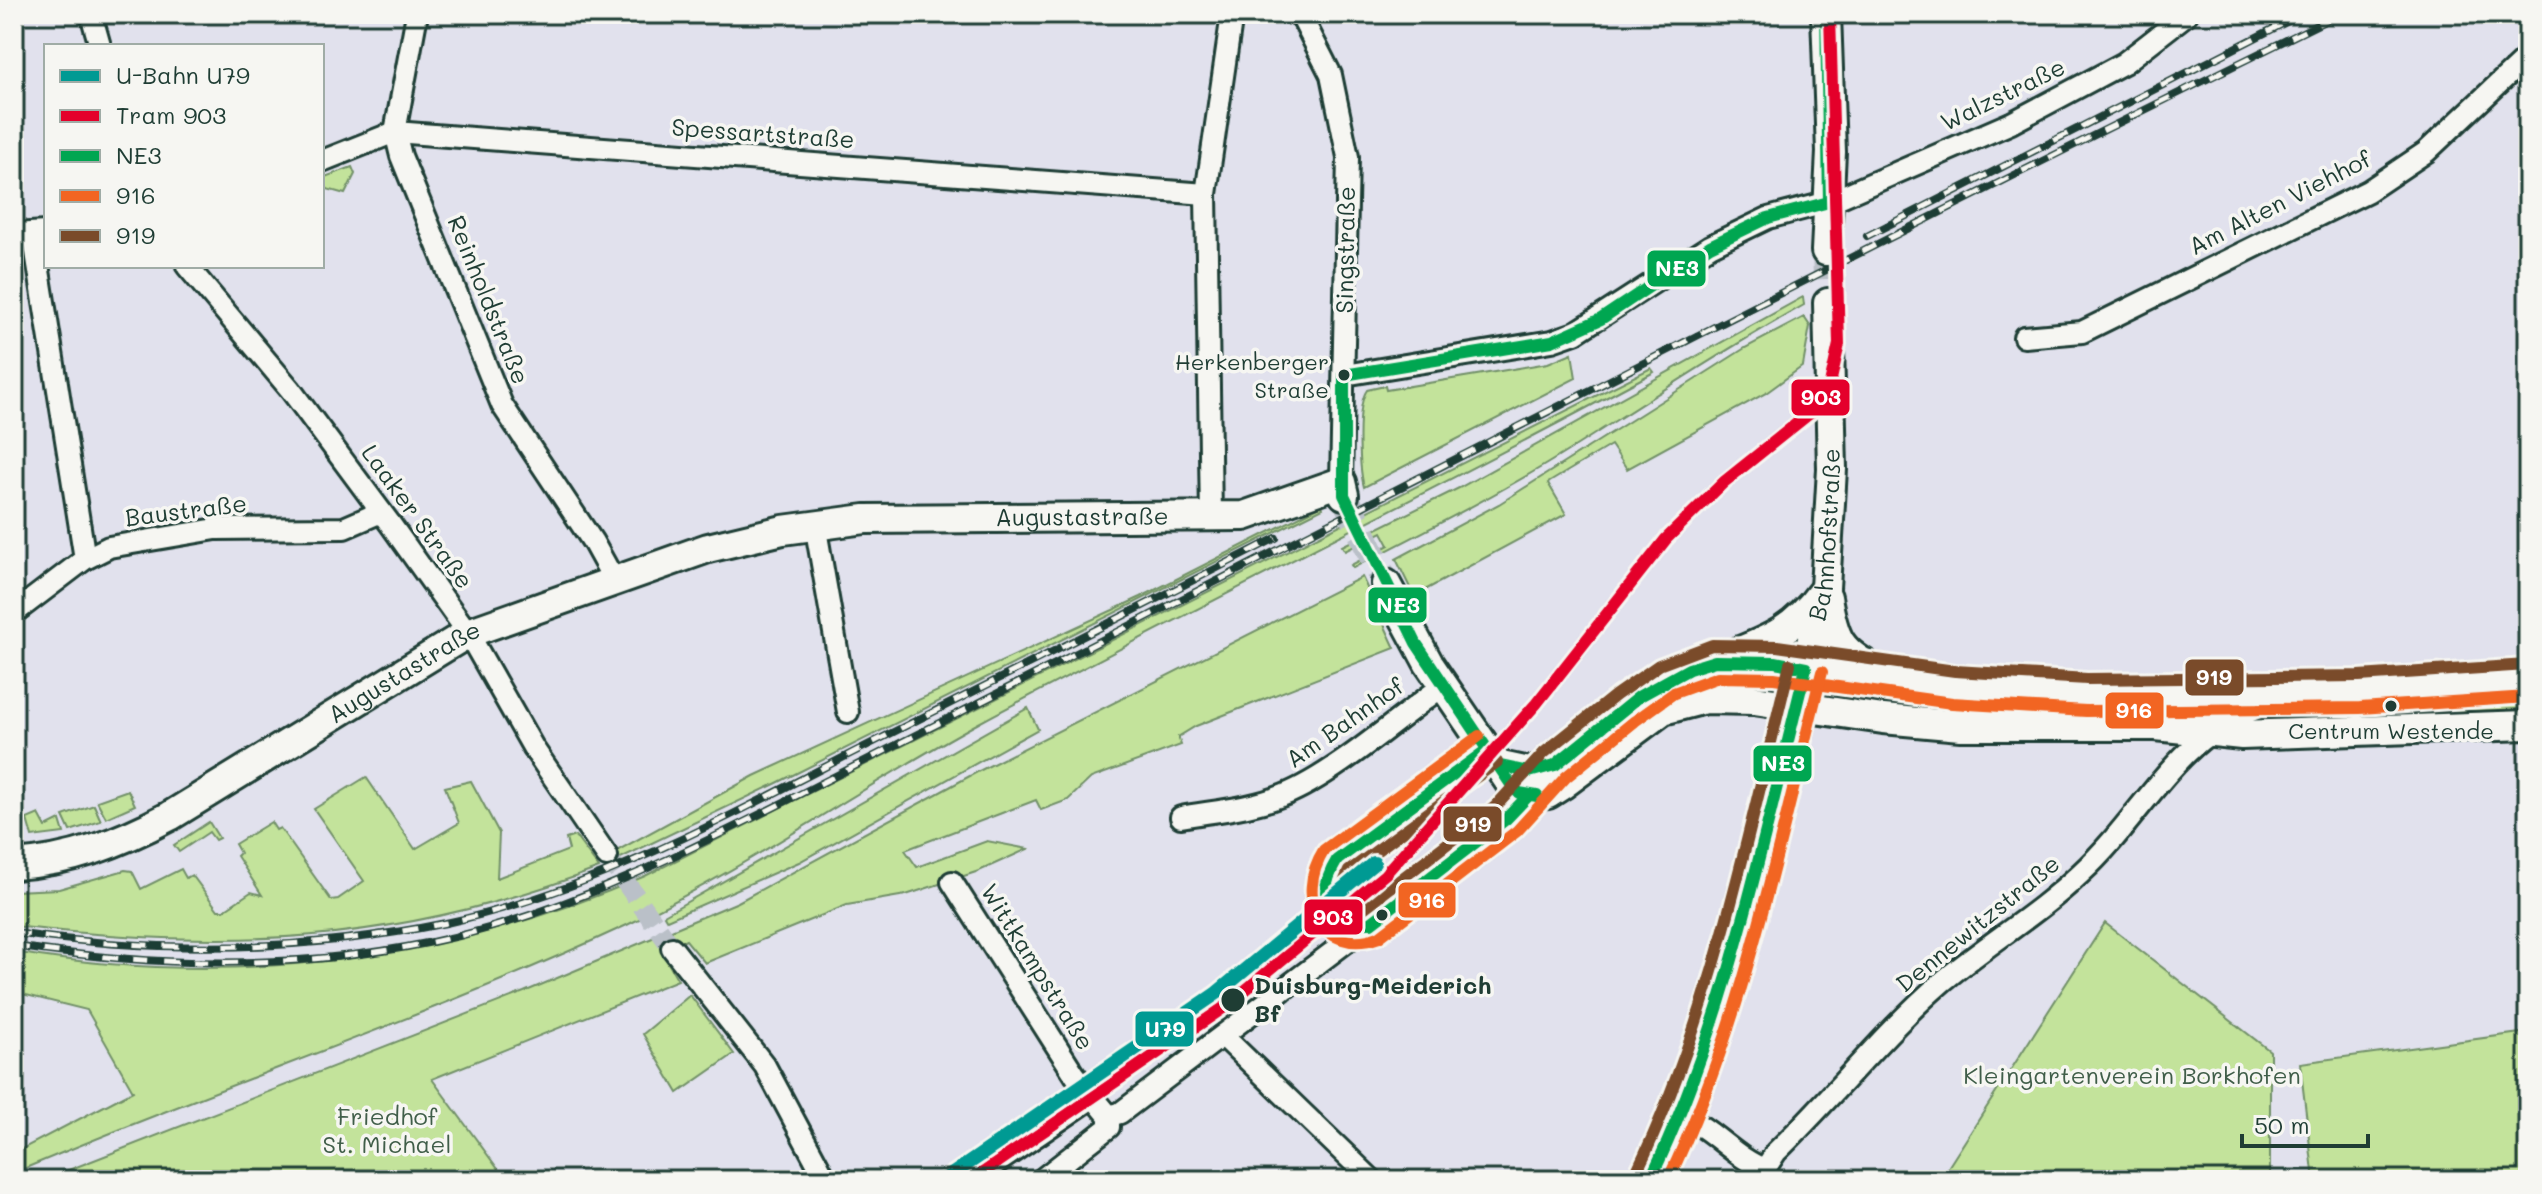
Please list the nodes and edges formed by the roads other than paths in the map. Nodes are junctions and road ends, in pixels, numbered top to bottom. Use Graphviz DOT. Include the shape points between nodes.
graph roads {
  1 [pos="91,14"];
  2 [pos="417,14"];
  3 [pos="1232,14"];
  4 [pos="1300,14"];
  5 [pos="1808,14"];
  6 [pos="1826,14"];
  7 [pos="2187,14"];
  8 [pos="99,44"];
  9 [pos="2528,56"];
  10 [pos="395,132"];
  11 [pos="324,160"];
  12 [pos="1206,194"];
  13 [pos="1822,204"];
  14 [pos="31,233"];
  15 [pos="1826,248"];
  16 [pos="189,268"];
  17 [pos="1828,303"];
  18 [pos="2024,337"];
  19 [pos="1344,375"];
  20 [pos="1342,488"];
  21 [pos="381,512"];
  22 [pos="1211,517"];
  23 [pos="815,524"];
  24 [pos="85,559"];
  25 [pos="614,580"];
  26 [pos="1386,584"];
  27 [pos="1825,588"];
  28 [pos="14,613"];
  29 [pos="468,633"];
  30 [pos="1715,661"];
  31 [pos="1806,668"];
  32 [pos="1888,677"];
  33 [pos="2528,681"];
  34 [pos="1443,686"];
  35 [pos="2360,692"];
  36 [pos="1797,706"];
  37 [pos="848,712"];
  38 [pos="2528,725"];
  39 [pos="2209,731"];
  40 [pos="2182,739"];
  41 [pos="1555,765"];
  42 [pos="1501,766"];
  43 [pos="1528,796"];
  44 [pos="1181,817"];
  45 [pos="607,856"];
  46 [pos="14,865"];
  47 [pos="952,882"];
  48 [pos="672,948"];
  49 [pos="1224,1037"];
  50 [pos="1092,1098"];
  51 [pos="1109,1116"];
  52 [pos="1681,1116"];
  53 [pos="1765,1174"];
  54 [pos="982,1176"];
  55 [pos="826,1180"];
  56 [pos="1041,1180"];
  57 [pos="1372,1180"];
  58 [pos="1650,1180"];
  1 -- 8 [label="street"];
  2 -- 10 [label="street"];
  3 -- 12 [label="street"];
  4 -- 19 [label="street, Singstraße" via="1331,75 1348,157"];
  5 -- 13 [label="main road"];
  6 -- 13 [label="main road" via="1831,152"];
  7 -- 13 [label="street, Walzstraße" via="2124,63 2011,123"];
  9 -- 18 [label="street, Am Alten Viehhof" via="2426,152 2368,191 2082,332"];
  10 -- 11 [label="street, Spessartstraße"];
  10 -- 12 [label="street, Spessartstraße"];
  10 -- 25 [label="street, Reinholdstraße" via="502,405"];
  12 -- 22 [label="street"];
  13 -- 15 [label="main road"];
  13 -- 19 [label="street" via="1768,218 1710,246 1575,333"];
  14 -- 24 [label="street"];
  16 -- 21 [label="street, Laaker Straße" via="290,389"];
  17 -- 27 [label="main road, Bahnhofstraße" via="1832,469"];
  19 -- 20 [label="street, Singstraße"];
  20 -- 22 [label="main road, Augustastraße" via="1262,511"];
  21 -- 24 [label="street, Baustraße" via="344,528 216,529 109,547"];
  21 -- 29 [label="street, Laaker Straße"];
  22 -- 23 [label="main road, Augustastraße" via="915,516"];
  23 -- 25 [label="main road, Augustastraße" via="720,545"];
  23 -- 37 [label="street"];
  24 -- 28 [label="street, Baustraße"];
  25 -- 29 [label="main road, Augustastraße"];
  26 -- 34 [label="main road"];
  27 -- 30 [label="main road" via="1777,637"];
  27 -- 31 [label="main road, Bahnhofstraße"];
  27 -- 32 [label="main road" via="1842,649"];
  29 -- 45 [label="street, Laaker Straße" via="534,749"];
  29 -- 46 [label="main road, Augustastraße" via="143,830 76,856"];
  30 -- 31 [label="main road"];
  30 -- 41 [label="main road" via="1653,687"];
  31 -- 32 [label="main road"];
  31 -- 36 [label="main road, Bahnhofstraße"];
  32 -- 35 [label="main road" via="1953,687 2087,695"];
  33 -- 35 [label="main road"];
  34 -- 42 [label="main road"];
  34 -- 44 [label="street, Am Bahnhof" via="1288,794"];
  35 -- 39 [label="street" via="2248,710"];
  36 -- 40 [label="main road" via="1961,726 2095,724"];
  36 -- 43 [label="main road" via="1719,698 1674,706 1548,794"];
  36 -- 52 [label="main road, Bahnhofstraße" via="1720,1006"];
  38 -- 39 [label="main road" via="2290,735"];
  39 -- 40 [label="main road"];
  40 -- 53 [label="street, Dennewitzstraße" via="2169,774 2086,869 1905,1016 1776,1152"];
  41 -- 42 [label="main road" via="1529,772"];
  41 -- 43 [label="street"];
  42 -- 43 [label="main road" via="1512,786"];
  43 -- 49 [label="street" via="1496,827"];
  47 -- 50 [label="street, Wittkampstraße"];
  48 -- 55 [label="street" via="765,1066"];
  49 -- 51 [label="street"];
  49 -- 57 [label="street"];
  50 -- 51 [label="street, Wittkampstraße"];
  50 -- 54 [label="street"];
  51 -- 56 [label="street" via="1109,1127"];
  52 -- 53 [label="street" via="1710,1130"];
  52 -- 58 [label="main road, Bahnhofstraße"];
}
